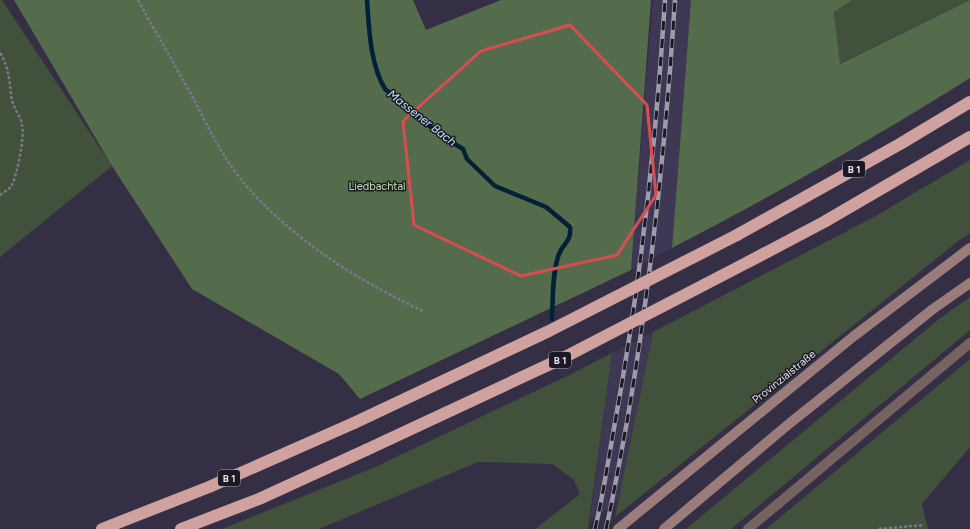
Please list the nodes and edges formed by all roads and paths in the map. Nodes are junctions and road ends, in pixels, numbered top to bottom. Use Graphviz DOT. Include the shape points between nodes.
graph roads {
  1 [pos="138,0"];
  2 [pos="0,53"];
  3 [pos="970,102"];
  4 [pos="970,137"];
  5 [pos="0,194"];
  6 [pos="970,248"];
  7 [pos="970,283"];
  8 [pos="423,311"];
  9 [pos="970,343"];
  10 [pos="924,525"];
  11 [pos="102,529"];
  12 [pos="181,529"];
  13 [pos="618,529"];
  14 [pos="664,529"];
  15 [pos="748,529"];
  16 [pos="879,529"];
  1 -- 8 [label="path" via="216,143 250,190 298,237 385,293"];
  2 -- 5 [label="path" via="9,72 14,110 23,127 15,178 11,187"];
  3 -- 11 [label="highway, B 1, bridge" via="737,235 549,331 354,423 209,487"];
  4 -- 12 [label="highway, B 1, bridge" via="824,222 561,359 258,499"];
  6 -- 13 [label="main road, Provinzialstraße" via="854,336"];
  7 -- 14 [label="main road" via="933,309 790,423"];
  9 -- 15 [label="street"];
  10 -- 16 [label="path"];
}
